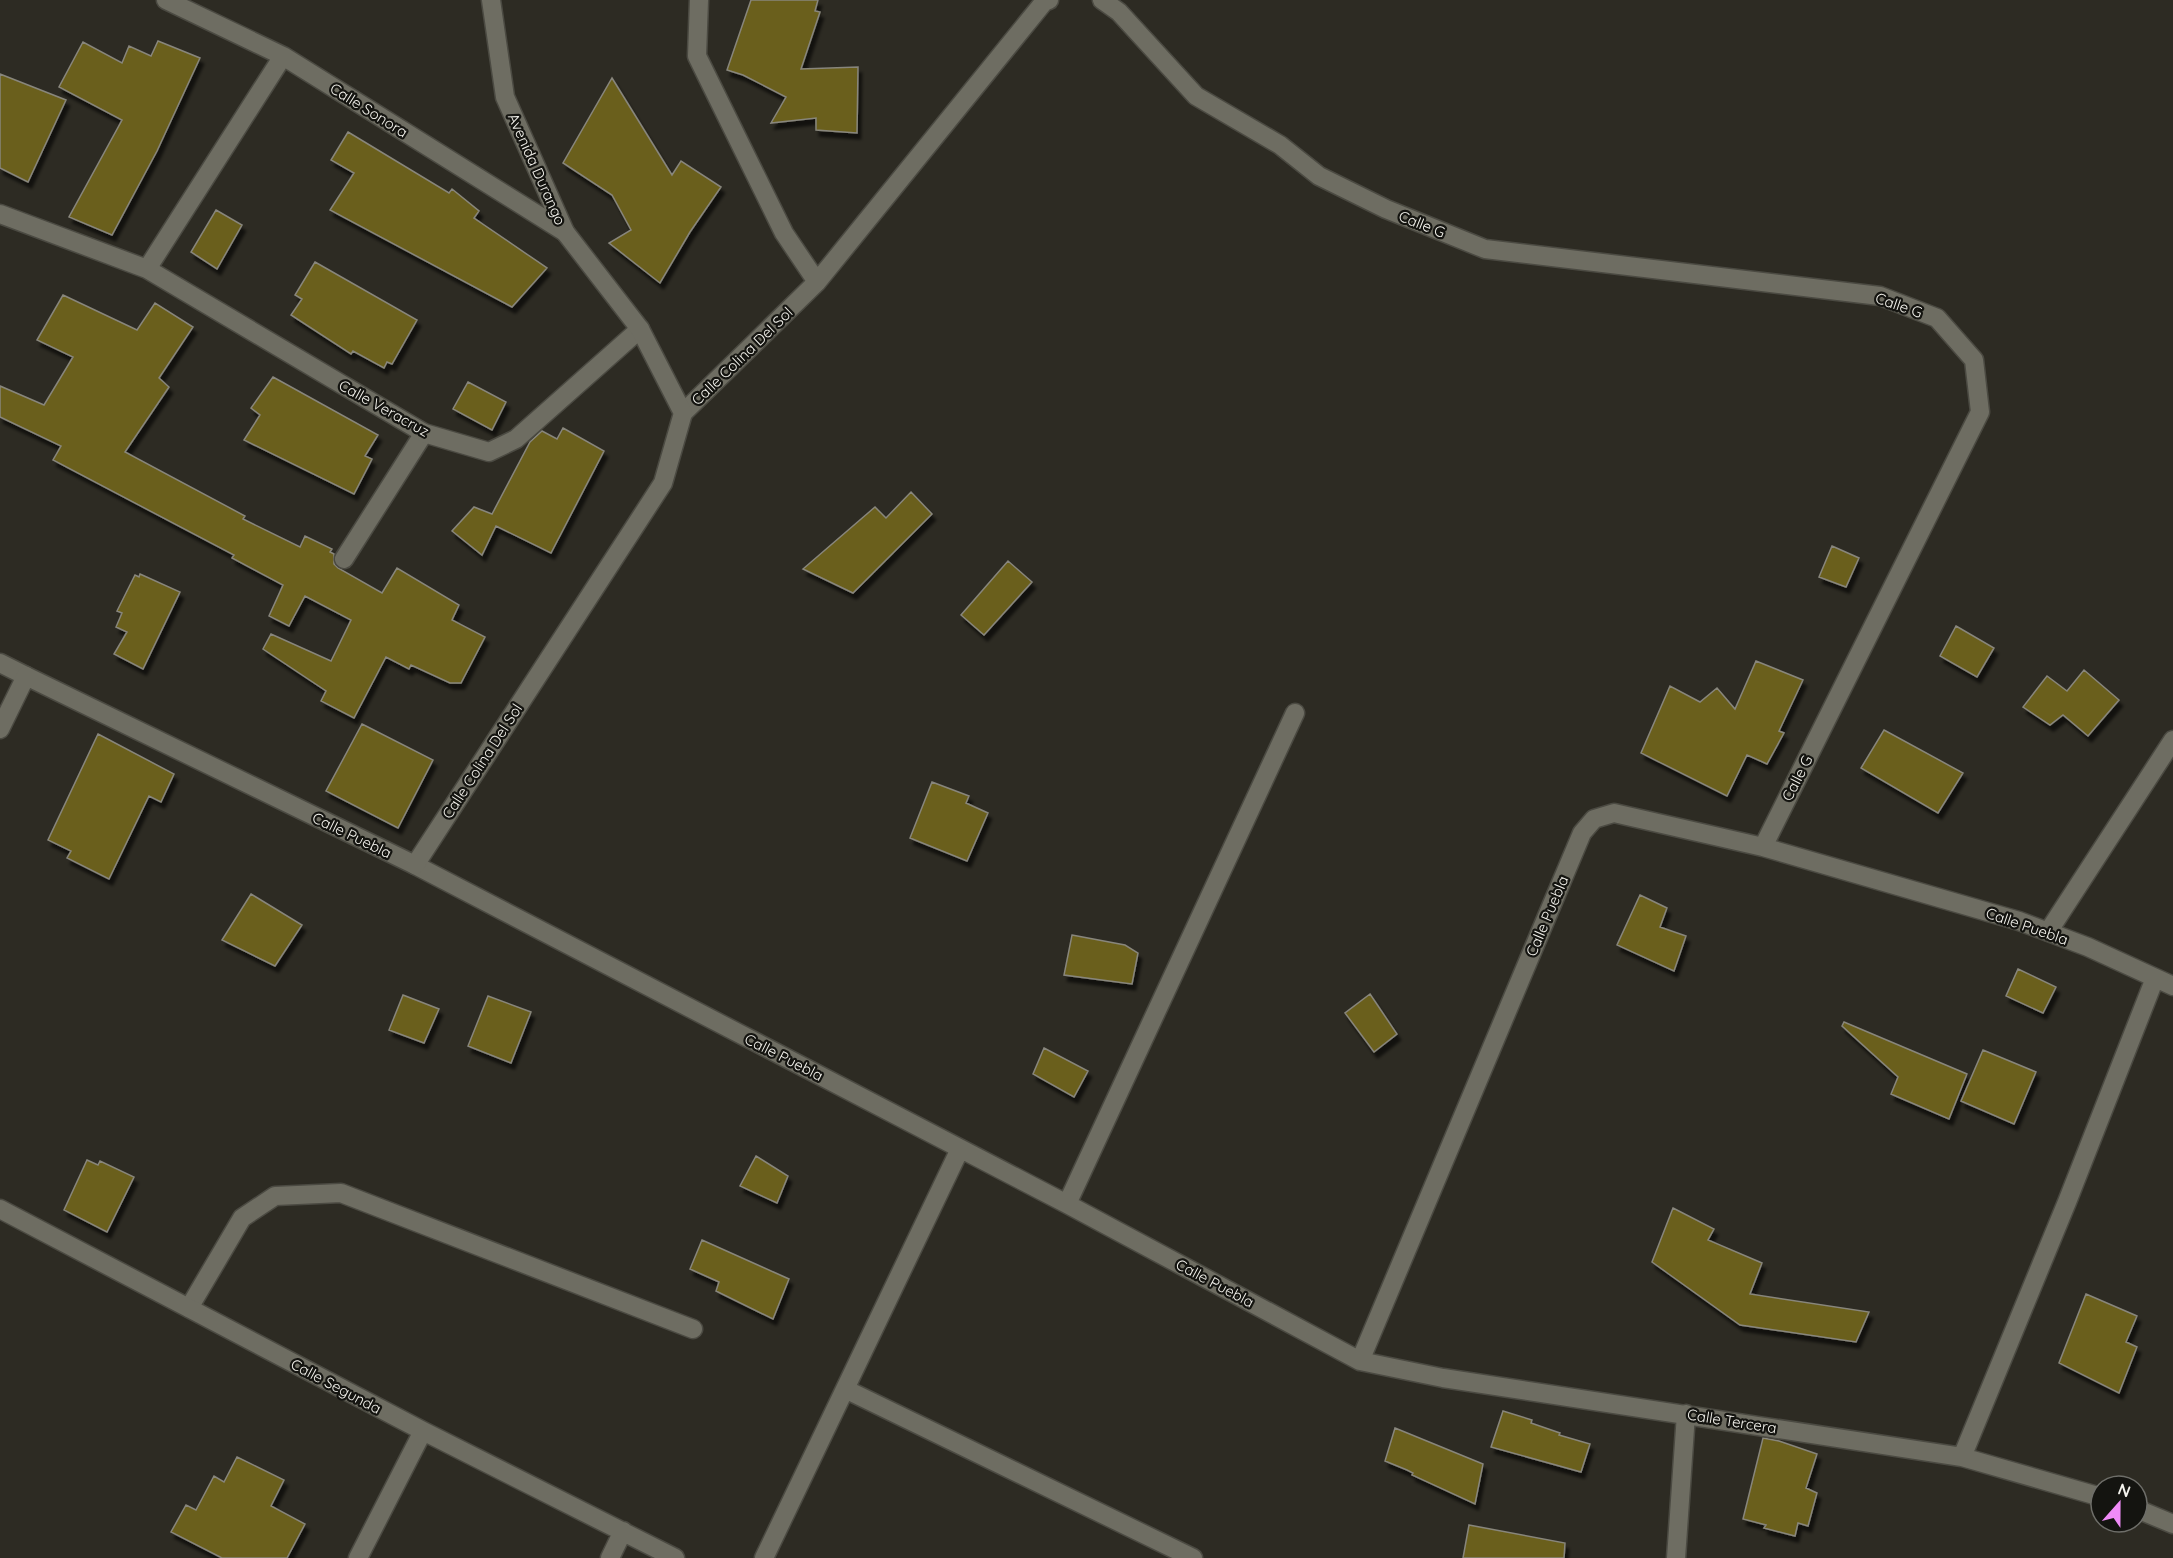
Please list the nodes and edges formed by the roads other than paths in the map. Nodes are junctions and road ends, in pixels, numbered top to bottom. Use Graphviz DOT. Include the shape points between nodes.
graph roads {
  1 [pos="166,0"];
  2 [pos="491,0"];
  3 [pos="699,0"];
  4 [pos="1102,0"];
  5 [pos="1047,1"];
  6 [pos="284,56"];
  7 [pos="0,214"];
  8 [pos="565,232"];
  9 [pos="147,269"];
  10 [pos="817,282"];
  11 [pos="640,329"];
  12 [pos="683,413"];
  13 [pos="424,433"];
  14 [pos="344,559"];
  15 [pos="0,663"];
  16 [pos="26,676"];
  17 [pos="1295,713"];
  18 [pos="0,729"];
  19 [pos="2173,740"];
  20 [pos="1763,847"];
  21 [pos="415,865"];
  22 [pos="2048,932"];
  23 [pos="2155,978"];
  24 [pos="2173,986"];
  25 [pos="960,1149"];
  26 [pos="1067,1204"];
  27 [pos="0,1209"];
  28 [pos="189,1308"];
  29 [pos="693,1329"];
  30 [pos="1360,1361"];
  31 [pos="845,1389"];
  32 [pos="1686,1414"];
  33 [pos="423,1431"];
  34 [pos="1962,1456"];
  35 [pos="2089,1493"];
  36 [pos="2149,1514"];
  37 [pos="2173,1524"];
  38 [pos="623,1531"];
  39 [pos="358,1558"];
  40 [pos="610,1558"];
  41 [pos="675,1558"];
  42 [pos="764,1558"];
  43 [pos="1192,1558"];
  44 [pos="1676,1558"];
  1 -- 6 [label="street, Calle Sonora"];
  2 -- 8 [label="street, Avenida Durango" via="505,97"];
  3 -- 10 [label="street" via="697,56 784,233"];
  4 -- 20 [label="street, Calle G" via="1119,12 1196,96 1280,145 1319,176 1386,209 1485,249 1880,296 1937,318 1974,360 1980,412"];
  5 -- 10 [label="street, Calle Colina Del Sol"];
  6 -- 8 [label="street, Calle Sonora"];
  6 -- 9 [label="street"];
  7 -- 9 [label="street, Calle Veracruz"];
  8 -- 11 [label="street, Avenida Durango"];
  9 -- 13 [label="street, Calle Veracruz"];
  10 -- 12 [label="street, Calle Colina Del Sol"];
  11 -- 12 [label="street, Avenida Durango"];
  11 -- 13 [label="street, Calle Veracruz" via="516,439 489,452"];
  12 -- 21 [label="street, Calle Colina Del Sol" via="663,483"];
  13 -- 14 [label="street"];
  15 -- 16 [label="street, Calle Puebla"];
  16 -- 18 [label="street"];
  16 -- 21 [label="street, Calle Puebla"];
  17 -- 26 [label="street"];
  19 -- 22 [label="street"];
  20 -- 22 [label="street, Calle Puebla"];
  20 -- 30 [label="street, Calle Puebla" via="1614,813 1594,819 1582,833"];
  21 -- 25 [label="street, Calle Puebla"];
  22 -- 23 [label="street, Calle Puebla"];
  23 -- 24 [label="street, Calle Puebla"];
  23 -- 34 [label="street"];
  25 -- 26 [label="street, Calle Puebla"];
  25 -- 31 [label="street"];
  26 -- 30 [label="street, Calle Puebla"];
  27 -- 28 [label="street, Calle Segunda"];
  28 -- 29 [label="street" via="242,1218 275,1196 341,1193"];
  28 -- 33 [label="street, Calle Segunda"];
  30 -- 32 [label="street, Calle Tercera" via="1443,1378"];
  31 -- 42 [label="street"];
  31 -- 43 [label="street"];
  32 -- 34 [label="street, Calle Tercera"];
  32 -- 44 [label="street"];
  33 -- 38 [label="street, Calle Segunda"];
  33 -- 39 [label="street"];
  34 -- 35 [label="street, Calle Tercera"];
  36 -- 37 [label="street"];
  38 -- 40 [label="street"];
  38 -- 41 [label="street, Calle Segunda"];
}
